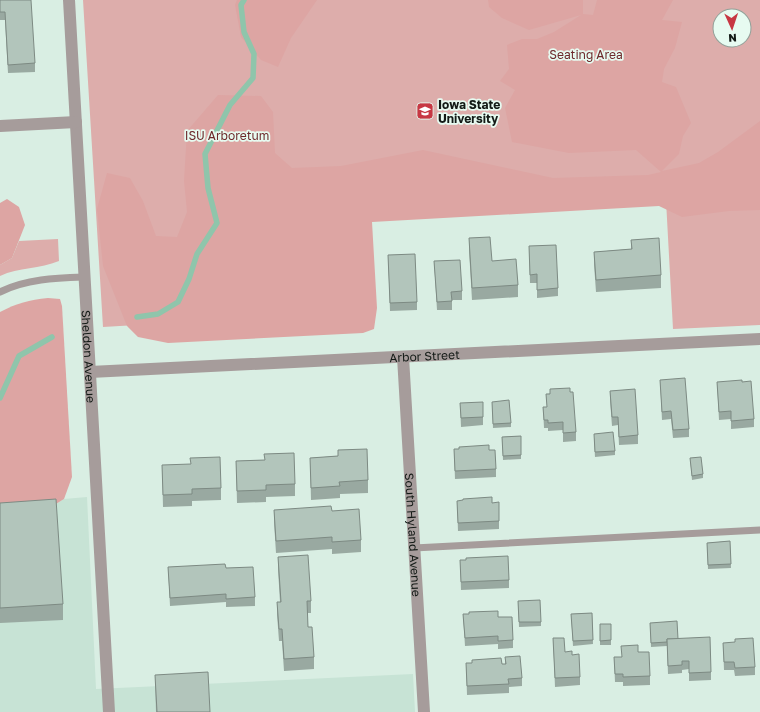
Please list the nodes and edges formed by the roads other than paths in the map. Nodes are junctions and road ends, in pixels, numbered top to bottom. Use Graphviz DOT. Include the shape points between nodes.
graph roads {
  1 [pos="69,0"];
  2 [pos="76,122"];
  3 [pos="0,126"];
  4 [pos="84,277"];
  5 [pos="0,292"];
  6 [pos="760,339"];
  7 [pos="403,357"];
  8 [pos="90,372"];
  9 [pos="760,530"];
  10 [pos="414,548"];
  11 [pos="109,712"];
  12 [pos="424,712"];
  1 -- 2 [label="street, Sheldon Avenue"];
  2 -- 3 [label="street"];
  2 -- 4 [label="street, Sheldon Avenue"];
  4 -- 5 [label="lane" via="27,282"];
  4 -- 8 [label="street, Sheldon Avenue"];
  6 -- 7 [label="street, Arbor Street"];
  7 -- 8 [label="street, Arbor Street"];
  7 -- 10 [label="street, South Hyland Avenue"];
  8 -- 11 [label="street, Sheldon Avenue"];
  9 -- 10 [label="lane"];
  10 -- 12 [label="street, South Hyland Avenue"];
}
